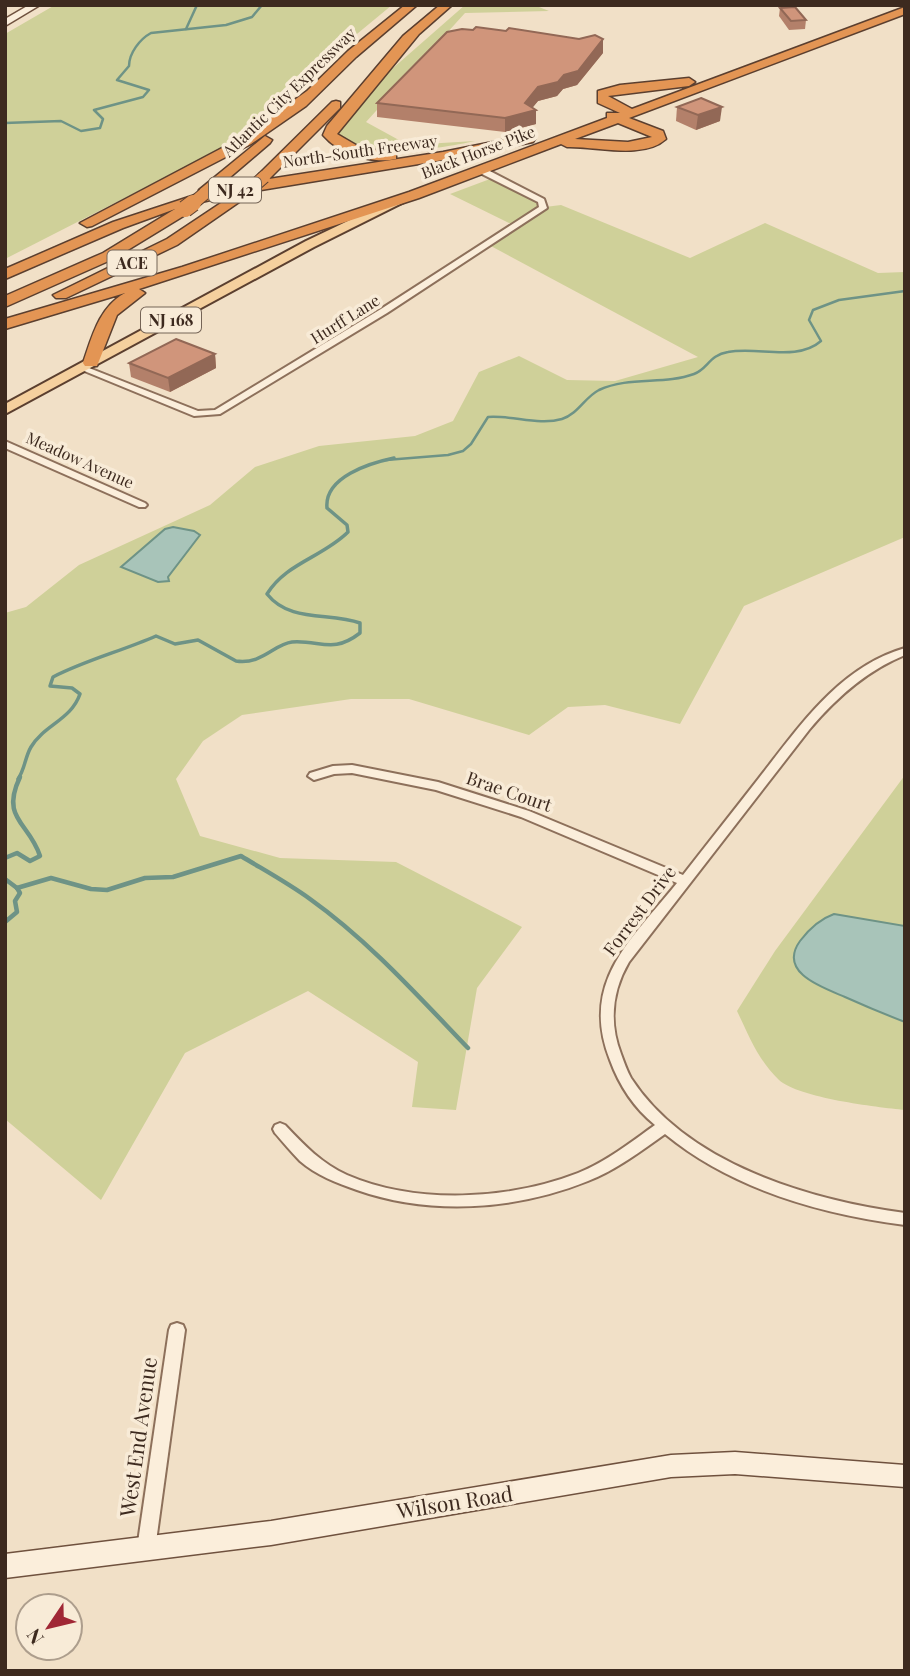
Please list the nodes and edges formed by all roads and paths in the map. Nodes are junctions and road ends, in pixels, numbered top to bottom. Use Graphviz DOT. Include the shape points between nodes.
graph roads {
  1 [pos="36,5"];
  2 [pos="412,5"];
  3 [pos="447,5"];
  4 [pos="897,5"];
  5 [pos="905,10"];
  6 [pos="5,23"];
  7 [pos="418,28"];
  8 [pos="690,82"];
  9 [pos="312,94"];
  10 [pos="618,113"];
  11 [pos="540,148"];
  12 [pos="478,150"];
  13 [pos="481,170"];
  14 [pos="414,195"];
  15 [pos="242,253"];
  16 [pos="5,267"];
  17 [pos="5,275"];
  18 [pos="5,302"];
  19 [pos="5,316"];
  20 [pos="5,324"];
  21 [pos="86,365"];
  22 [pos="5,395"];
  23 [pos="5,410"];
  24 [pos="5,444"];
  25 [pos="142,505"];
  26 [pos="905,651"];
  27 [pos="314,776"];
  28 [pos="685,881"];
  29 [pos="666,1126"];
  30 [pos="280,1129"];
  31 [pos="905,1219"];
  32 [pos="177,1330"];
  33 [pos="905,1476"];
  34 [pos="146,1549"];
  35 [pos="5,1566"];
  1 -- 6 [label="street"];
  2 -- 9 [label="highway, Atlantic City Expressway / ACE"];
  3 -- 7 [label="highway, ACE"];
  4 -- 8 [label="highway, Black Horse Pike / NJ 42"];
  5 -- 10 [label="highway, Black Horse Pike / NJ 42"];
  7 -- 12 [label="highway" via="330,135 351,150 376,155"];
  7 -- 19 [label="highway, ACE, bridge" via="248,191 172,243"];
  8 -- 10 [label="highway, Black Horse Pike / NJ 42"];
  8 -- 10 [label="highway" via="602,94 602,100"];
  9 -- 16 [label="highway" via="246,141"];
  9 -- 18 [label="highway, Atlantic City Expressway / ACE, bridge" via="185,209 101,260"];
  10 -- 11 [label="highway, Black Horse Pike / NJ 42"];
  10 -- 11 [label="highway" via="658,134 659,139 640,145 585,142"];
  10 -- 12 [label="highway, North-South Freeway / NJ 42"];
  11 -- 13 [label="highway, Black Horse Pike / NJ 42"];
  12 -- 17 [label="highway, North-South Freeway / NJ 42" via="275,181 184,202 128,221"];
  13 -- 14 [label="highway, Black Horse Pike / NJ 42"];
  13 -- 21 [label="street, Hurff Lane" via="541,201 543,208 217,412 197,414"];
  14 -- 15 [label="highway, NJ 42"];
  14 -- 21 [label="main road, Black Horse Pike / NJ 168" via="310,244"];
  15 -- 20 [label="highway, NJ 42"];
  15 -- 21 [label="highway" via="129,297 113,308"];
  21 -- 22 [label="main road, Black Horse Pike / NJ 168" via="54,370"];
  21 -- 23 [label="main road, Black Horse Pike / NJ 168"];
  24 -- 25 [label="street, Meadow Avenue"];
  26 -- 28 [label="street, Forrest Drive" via="868,668 833,695"];
  27 -- 28 [label="street, Brae Court" via="352,769 438,786 525,814"];
  28 -- 29 [label="street, Forrest Drive" via="624,959 607,999 607,1030 621,1076"];
  29 -- 30 [label="street" via="607,1164 554,1187 454,1201 351,1183 305,1158"];
  29 -- 31 [label="street, Forrest Drive" via="723,1165 785,1193 850,1212"];
  32 -- 34 [label="street, West End Avenue"];
  33 -- 34 [label="street, Wilson Road" via="735,1462 671,1465 271,1533"];
  34 -- 35 [label="street, Wilson Road"];
}
